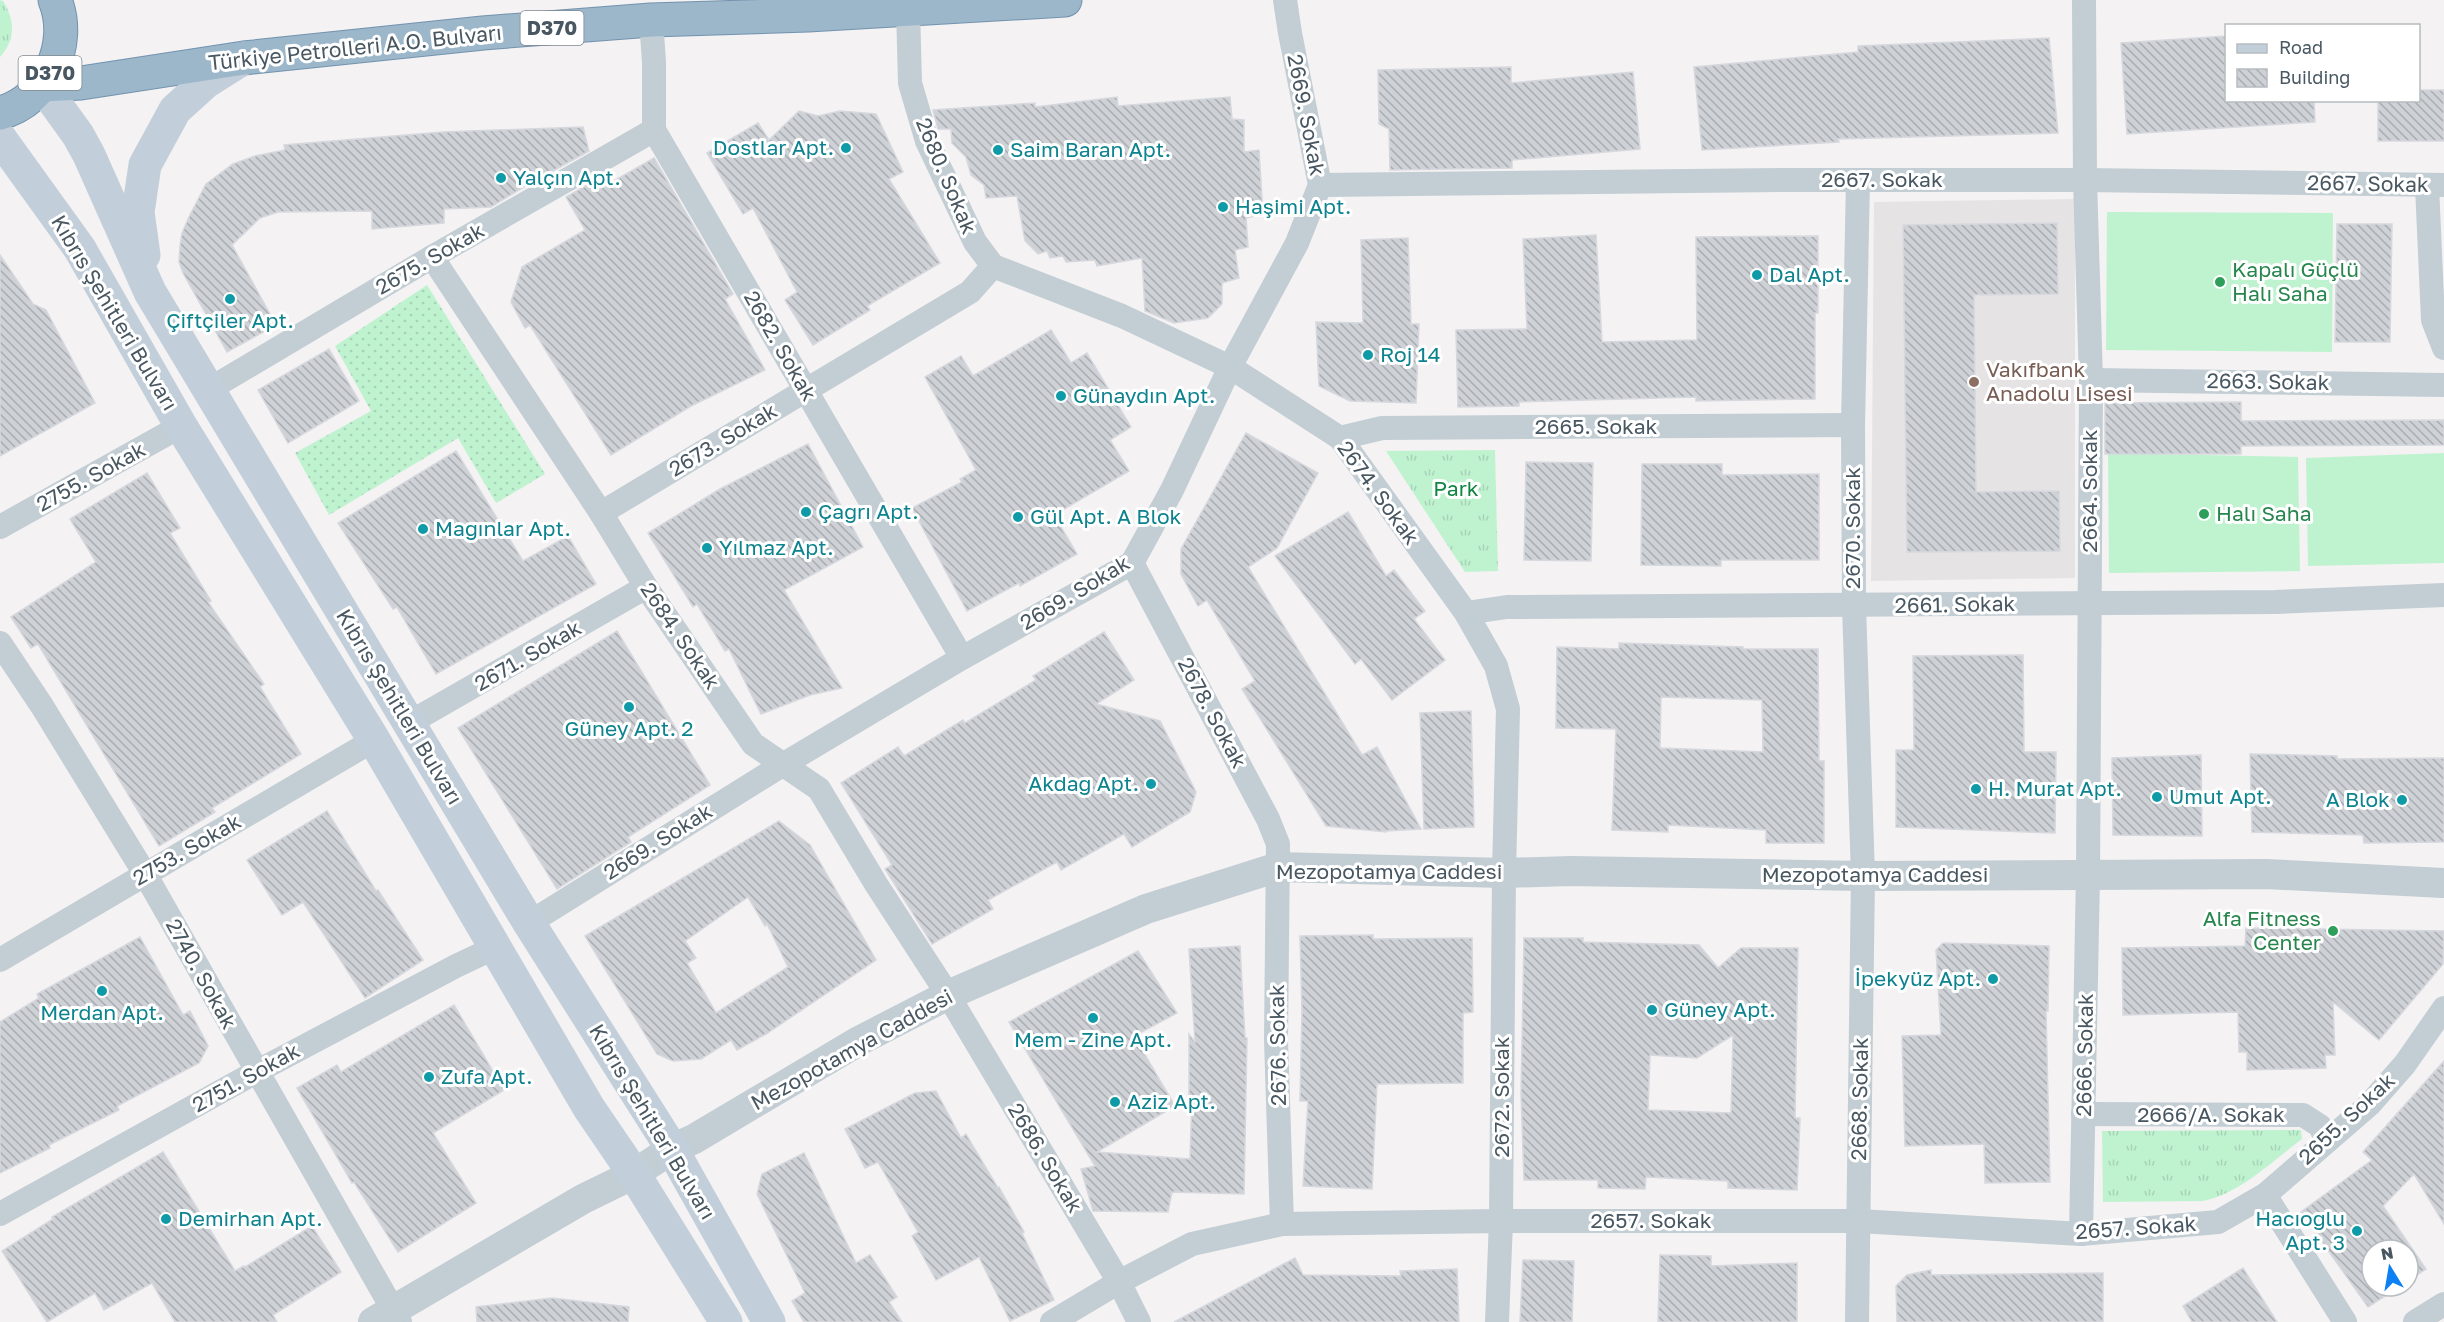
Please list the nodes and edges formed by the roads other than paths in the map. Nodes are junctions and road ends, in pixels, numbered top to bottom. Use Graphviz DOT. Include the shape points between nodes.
graph roads {
  1 [pos="55,0"];
  2 [pos="1065,0"];
  3 [pos="1285,0"];
  4 [pos="2085,0"];
  5 [pos="908,8"];
  6 [pos="651,20"];
  7 [pos="244,58"];
  8 [pos="42,85"];
  9 [pos="0,113"];
  10 [pos="654,130"];
  11 [pos="0,138"];
  12 [pos="1858,180"];
  13 [pos="2085,180"];
  14 [pos="1320,185"];
  15 [pos="2436,185"];
  16 [pos="432,257"];
  17 [pos="993,266"];
  18 [pos="150,292"];
  19 [pos="2444,348"];
  20 [pos="1230,367"];
  21 [pos="2091,380"];
  22 [pos="2444,385"];
  23 [pos="208,390"];
  24 [pos="806,391"];
  25 [pos="1853,425"];
  26 [pos="181,426"];
  27 [pos="1340,438"];
  28 [pos="601,513"];
  29 [pos="0,527"];
  30 [pos="1132,563"];
  31 [pos="646,587"];
  32 [pos="2444,595"];
  33 [pos="2089,604"];
  34 [pos="1854,606"];
  35 [pos="1466,613"];
  36 [pos="0,643"];
  37 [pos="962,658"];
  38 [pos="409,723"];
  39 [pos="374,740"];
  40 [pos="784,764"];
  41 [pos="1278,867"];
  42 [pos="1504,873"];
  43 [pos="145,874"];
  44 [pos="2088,875"];
  45 [pos="1863,876"];
  46 [pos="2444,883"];
  47 [pos="529,923"];
  48 [pos="494,948"];
  49 [pos="0,960"];
  50 [pos="948,995"];
  51 [pos="2444,1008"];
  52 [pos="256,1072"];
  53 [pos="2083,1114"];
  54 [pos="2327,1140"];
  55 [pos="672,1149"];
  56 [pos="634,1174"];
  57 [pos="2265,1195"];
  58 [pos="0,1214"];
  59 [pos="1501,1221"];
  60 [pos="1859,1221"];
  61 [pos="1282,1224"];
  62 [pos="2081,1234"];
  63 [pos="1119,1282"];
  64 [pos="2444,1304"];
  65 [pos="389,1318"];
  66 [pos="726,1322"];
  67 [pos="769,1322"];
  68 [pos="1052,1322"];
  69 [pos="1139,1322"];
  70 [pos="1497,1322"];
  71 [pos="1857,1322"];
  72 [pos="2345,1322"];
  73 [pos="2415,1322"];
  1 -- 8 [label="highway, D370" via="61,34 57,58"];
  2 -- 5 [label="highway, Türkiye Petrolleri A.O. Bulvarı / D370"];
  3 -- 14 [label="street, 2669. Sokak"];
  4 -- 13 [label="street, 2664. Sokak"];
  5 -- 6 [label="highway, Türkiye Petrolleri A.O. Bulvarı / D370"];
  5 -- 17 [label="street, 2680. Sokak" via="910,82 927,141 975,242"];
  6 -- 7 [label="highway, Türkiye Petrolleri A.O. Bulvarı / D370"];
  6 -- 10 [label="street"];
  7 -- 8 [label="highway, Türkiye Petrolleri A.O. Bulvarı / D370" via="81,83"];
  7 -- 18 [label="main road" via="206,82 175,110 145,165 138,212"];
  8 -- 9 [label="highway, D370" via="26,100"];
  8 -- 18 [label="main road, Kıbrıs Şehitleri Bulvarı" via="89,154"];
  10 -- 16 [label="street, 2675. Sokak"];
  10 -- 24 [label="street, 2682. Sokak"];
  11 -- 26 [label="main road, Kıbrıs Şehitleri Bulvarı" via="80,249"];
  12 -- 13 [label="street, 2667. Sokak"];
  12 -- 14 [label="street, 2667. Sokak"];
  12 -- 25 [label="street, 2670. Sokak"];
  13 -- 15 [label="street, 2667. Sokak"];
  13 -- 21 [label="street, 2664. Sokak"];
  14 -- 20 [label="street, 2669. Sokak" via="1298,243"];
  15 -- 19 [label="street" via="2433,320"];
  16 -- 23 [label="street, 2675. Sokak"];
  16 -- 28 [label="street, 2684. Sokak"];
  17 -- 20 [label="street, 2674. Sokak" via="1122,316"];
  17 -- 24 [label="street, 2673. Sokak" via="970,292"];
  18 -- 23 [label="main road, Kıbrıs Şehitleri Bulvarı"];
  20 -- 27 [label="street, 2674. Sokak"];
  20 -- 30 [label="street, 2669. Sokak" via="1172,490"];
  21 -- 22 [label="street, 2663. Sokak"];
  21 -- 33 [label="street, 2664. Sokak"];
  23 -- 38 [label="main road, Kıbrıs Şehitleri Bulvarı"];
  24 -- 28 [label="street, 2673. Sokak"];
  24 -- 37 [label="street, 2682. Sokak"];
  25 -- 27 [label="street, 2665. Sokak" via="1382,428"];
  25 -- 34 [label="street, 2670. Sokak"];
  26 -- 29 [label="street, 2755. Sokak"];
  26 -- 39 [label="main road, Kıbrıs Şehitleri Bulvarı"];
  27 -- 35 [label="street, 2674. Sokak"];
  28 -- 31 [label="street, 2684. Sokak"];
  30 -- 37 [label="street, 2669. Sokak"];
  30 -- 41 [label="street, 2678. Sokak" via="1268,819 1278,844"];
  31 -- 38 [label="street, 2671. Sokak"];
  31 -- 40 [label="street, 2684. Sokak" via="753,744"];
  32 -- 33 [label="street, 2661. Sokak"];
  33 -- 34 [label="street, 2661. Sokak"];
  33 -- 44 [label="street, 2664. Sokak"];
  34 -- 35 [label="street, 2661. Sokak" via="1508,607"];
  34 -- 45 [label="street, 2670. Sokak"];
  35 -- 42 [label="street, 2674. Sokak" via="1496,666 1508,709"];
  36 -- 43 [label="street, 2740. Sokak"];
  37 -- 40 [label="street, 2669. Sokak"];
  38 -- 47 [label="main road, Kıbrıs Şehitleri Bulvarı"];
  39 -- 43 [label="street, 2753. Sokak"];
  39 -- 48 [label="main road, Kıbrıs Şehitleri Bulvarı"];
  40 -- 47 [label="street, 2669. Sokak"];
  40 -- 50 [label="street, 2684. Sokak" via="819,789"];
  41 -- 42 [label="street, Mezopotamya Caddesi"];
  41 -- 50 [label="street, Mezopotamya Caddesi" via="1146,909"];
  41 -- 61 [label="street, 2676. Sokak" via="1276,1040"];
  42 -- 45 [label="street, Mezopotamya Caddesi"];
  42 -- 59 [label="street, 2672. Sokak"];
  43 -- 49 [label="street, 2753. Sokak"];
  43 -- 52 [label="street, 2740. Sokak"];
  44 -- 45 [label="street, Mezopotamya Caddesi"];
  44 -- 46 [label="street, Mezopotamya Caddesi" via="2266,874"];
  44 -- 53 [label="street, 2666. Sokak"];
  45 -- 60 [label="street, 2668. Sokak"];
  47 -- 55 [label="main road, Kıbrıs Şehitleri Bulvarı"];
  48 -- 52 [label="street, 2751. Sokak"];
  48 -- 56 [label="main road, Kıbrıs Şehitleri Bulvarı" via="589,1108"];
  50 -- 55 [label="street, Mezopotamya Caddesi" via="859,1041"];
  50 -- 63 [label="street, 2686. Sokak"];
  51 -- 54 [label="street, 2655. Sokak" via="2369,1105"];
  52 -- 58 [label="street, 2751. Sokak"];
  52 -- 65 [label="street, 2740. Sokak"];
  53 -- 54 [label="street, 2666/A. Sokak" via="2303,1115 2320,1126"];
  53 -- 62 [label="street, 2666. Sokak"];
  54 -- 57 [label="street, 2655. Sokak"];
  55 -- 56 [label="street, Mezopotamya Caddesi"];
  55 -- 67 [label="main road, Kıbrıs Şehitleri Bulvarı"];
  56 -- 65 [label="street, Mezopotamya Caddesi" via="583,1199"];
  56 -- 66 [label="main road, Kıbrıs Şehitleri Bulvarı"];
  57 -- 62 [label="street, 2657. Sokak" via="2218,1222"];
  57 -- 72 [label="street"];
  59 -- 60 [label="street, 2657. Sokak"];
  59 -- 61 [label="street, 2657. Sokak"];
  59 -- 70 [label="street, 2672. Sokak"];
  60 -- 62 [label="street, 2657. Sokak"];
  60 -- 71 [label="street, 2668. Sokak"];
  61 -- 63 [label="street, 2657. Sokak" via="1192,1244"];
  63 -- 68 [label="street, 2657. Sokak"];
  63 -- 69 [label="street, 2686. Sokak"];
  64 -- 73 [label="street"];
}
